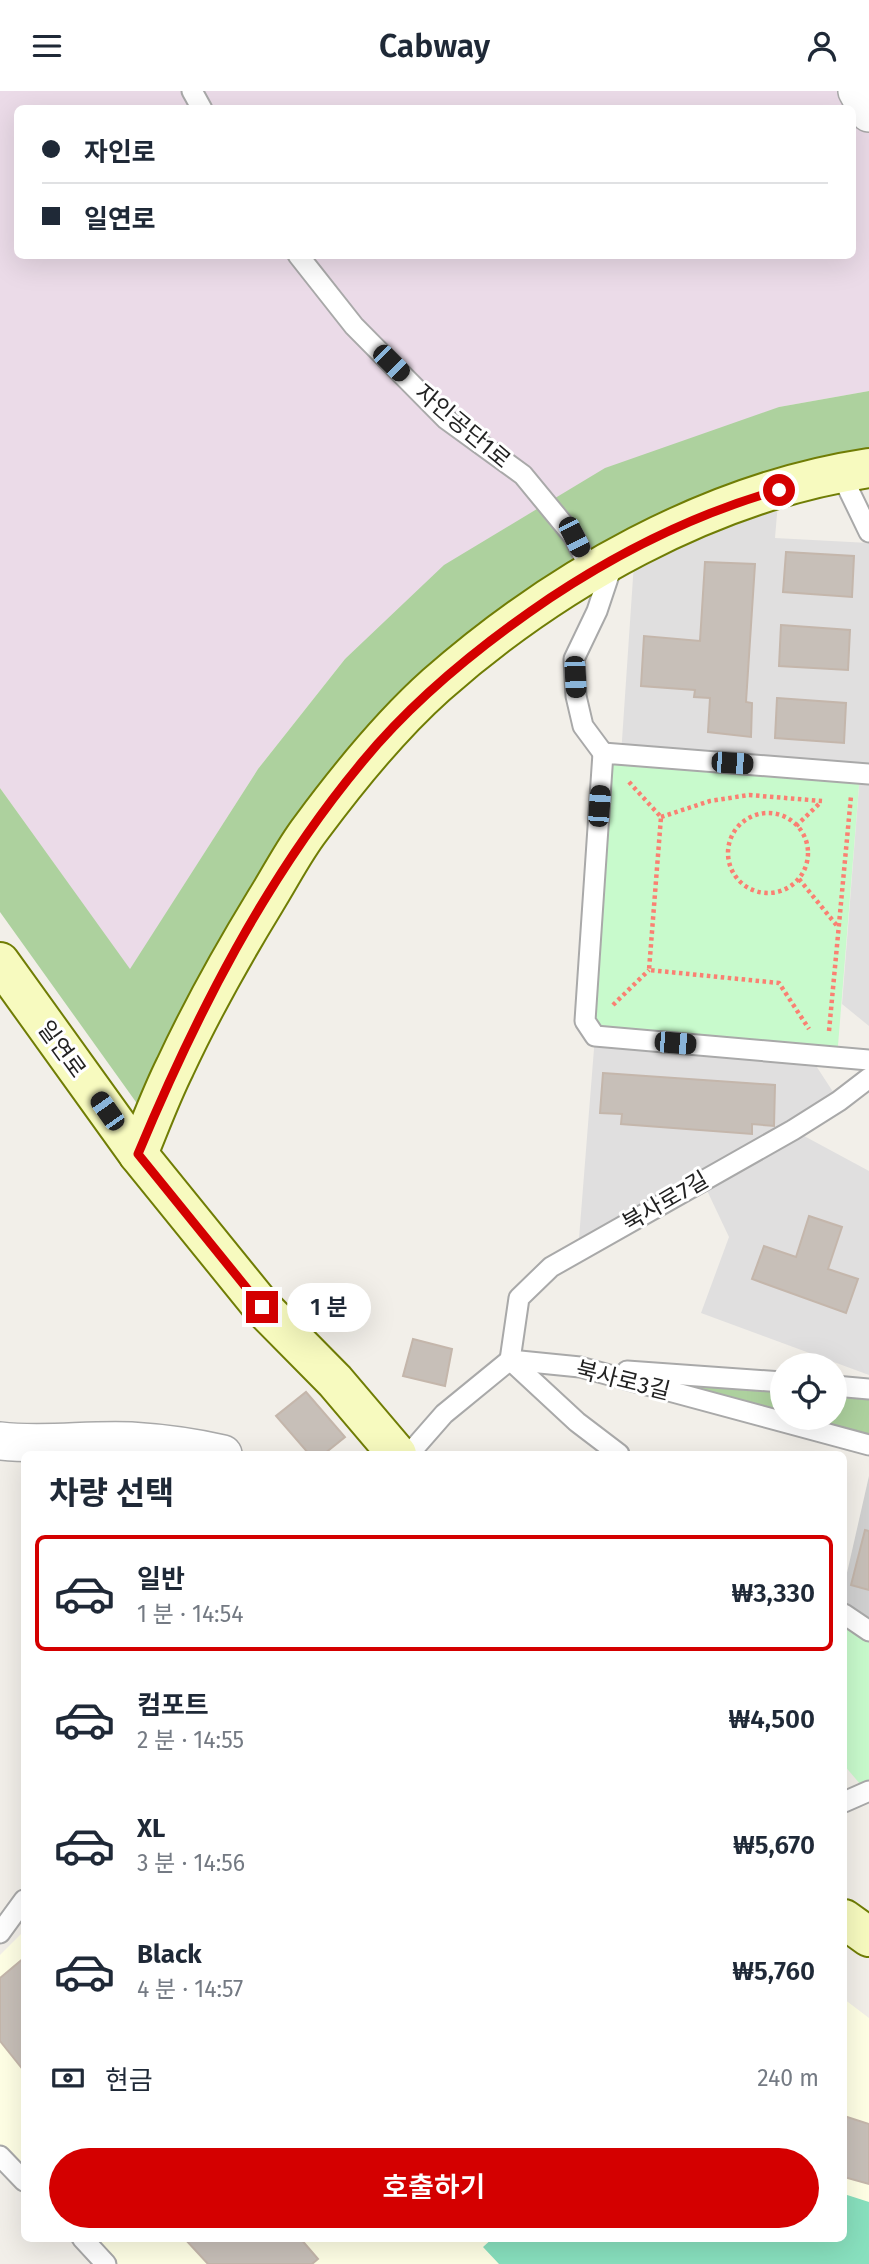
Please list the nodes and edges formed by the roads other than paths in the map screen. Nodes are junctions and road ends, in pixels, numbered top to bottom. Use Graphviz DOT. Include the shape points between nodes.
graph roads {
  1 [pos="857,91"];
  2 [pos="869,113"];
  3 [pos="301,259"];
  4 [pos="855,470"];
  5 [pos="869,532"];
  6 [pos="603,565"];
  7 [pos="603,753"];
  8 [pos="861,773"];
  9 [pos="0,962"];
  10 [pos="869,1060"];
  11 [pos="864,1090"];
  12 [pos="138,1154"];
  13 [pos="510,1360"];
  14 [pos="580,1367"];
  15 [pos="770,1382"];
  16 [pos="847,1388"];
  17 [pos="869,1389"];
  18 [pos="0,1441"];
  19 [pos="869,1445"];
  20 [pos="210,1451"];
  21 [pos="394,1451"];
  22 [pos="398,1451"];
  23 [pos="615,1451"];
  24 [pos="847,1616"];
  25 [pos="869,1631"];
  26 [pos="869,1791"];
  27 [pos="847,1800"];
  28 [pos="21,1903"];
  29 [pos="847,1921"];
  30 [pos="0,1933"];
  31 [pos="869,1937"];
  32 [pos="0,2156"];
  33 [pos="21,2178"];
  34 [pos="86,2242"];
  35 [pos="106,2264"];
  1 -- 2 [label="street"];
  3 -- 6 [label="lane, 자인공단1로" via="354,326 446,419 523,475"];
  4 -- 5 [label="lane"];
  4 -- 6 [label="street" via="755,496 673,528"];
  6 -- 7 [label="lane" via="597,611 574,659 583,726"];
  6 -- 12 [label="street" via="502,631 434,687 364,759 309,830 218,982 174,1067"];
  7 -- 8 [label="lane"];
  7 -- 10 [label="lane" via="585,1021 595,1037"];
  9 -- 12 [label="street, 일연로"];
  11 -- 13 [label="lane, 북사로7길" via="551,1267 519,1298"];
  12 -- 21 [label="street, 일연로" via="262,1307 335,1381"];
  13 -- 14 [label="lane, 북사로3길"];
  13 -- 22 [label="lane"];
  13 -- 23 [label="lane"];
  14 -- 15 [label="lane"];
  14 -- 19 [label="lane, 북사로3길"];
  16 -- 17 [label="lane"];
  18 -- 20 [label="street" via="131,1441"];
  24 -- 25 [label="lane"];
  26 -- 27 [label="lane"];
  28 -- 30 [label="lane"];
  29 -- 31 [label="street"];
  32 -- 33 [label="lane"];
  34 -- 35 [label="lane"];
}
